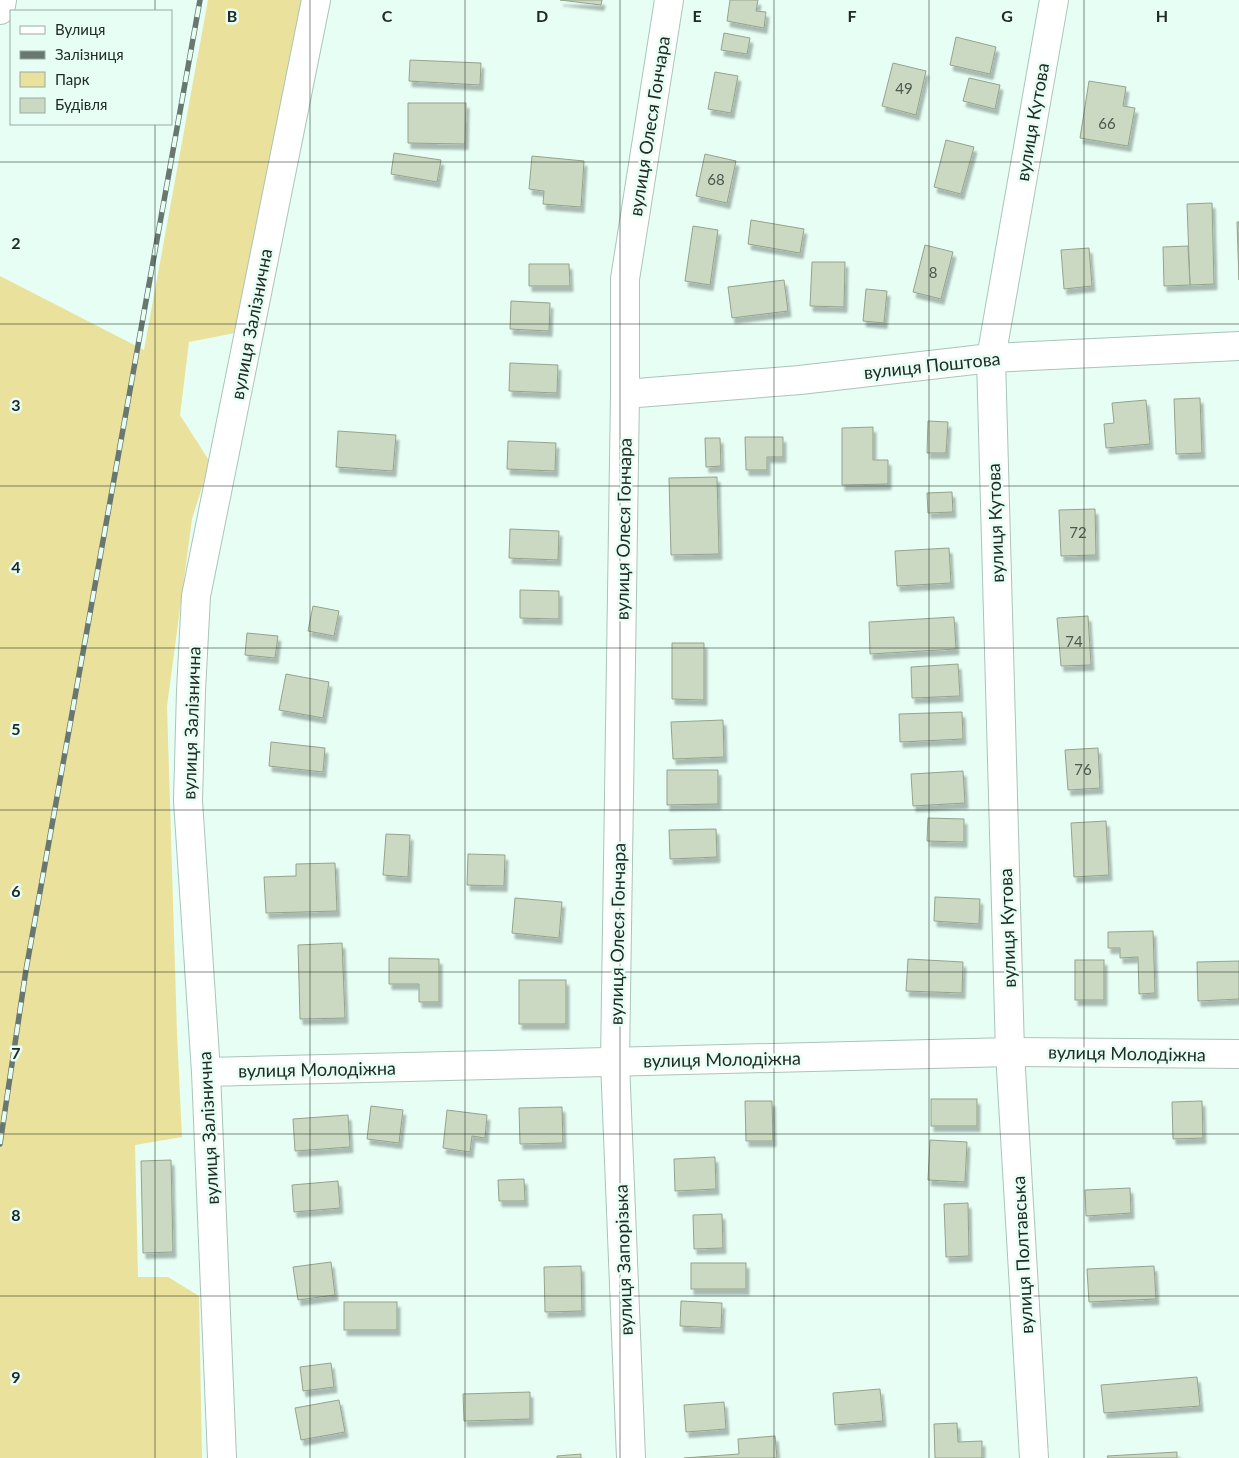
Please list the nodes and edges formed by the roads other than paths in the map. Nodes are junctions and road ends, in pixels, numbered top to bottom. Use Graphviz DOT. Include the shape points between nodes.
graph roads {
  1 [pos="2,0"];
  2 [pos="316,0"];
  3 [pos="669,0"];
  4 [pos="1054,0"];
  5 [pos="0,10"];
  6 [pos="1239,346"];
  7 [pos="991,358"];
  8 [pos="625,394"];
  9 [pos="1010,1052"];
  10 [pos="1239,1054"];
  11 [pos="615,1062"];
  12 [pos="206,1072"];
  13 [pos="222,1458"];
  14 [pos="631,1458"];
  15 [pos="1034,1458"];
  1 -- 5 [label="street"];
  2 -- 12 [label="street, вулиця Залізнична" via="196,596 188,801"];
  3 -- 8 [label="street, вулиця Олеся Гончара" via="625,279"];
  4 -- 7 [label="street, вулиця Кутова"];
  6 -- 7 [label="street, вулиця Поштова"];
  7 -- 8 [label="street, вулиця Поштова" via="800,380"];
  7 -- 9 [label="street, вулиця Кутова"];
  8 -- 11 [label="street, вулиця Олеся Гончара"];
  9 -- 10 [label="street, вулиця Молодіжна"];
  9 -- 11 [label="street, вулиця Молодіжна"];
  9 -- 15 [label="street, вулиця Полтавська"];
  11 -- 12 [label="street, вулиця Молодіжна"];
  11 -- 14 [label="street, вулиця Запорізька"];
  12 -- 13 [label="street, вулиця Залізнична"];
}
